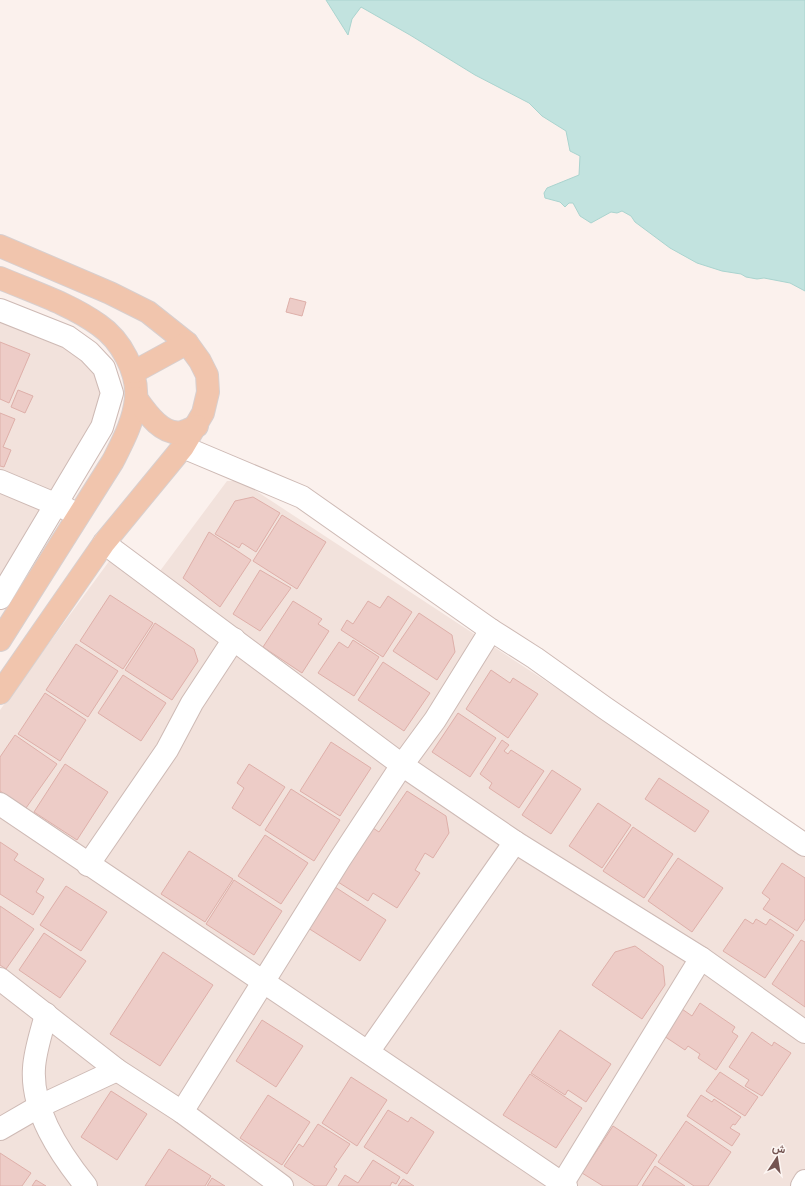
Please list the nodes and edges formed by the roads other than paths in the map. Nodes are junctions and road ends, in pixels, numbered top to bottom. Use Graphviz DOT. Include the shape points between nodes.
graph roads {
  1 [pos="0,246"];
  2 [pos="0,278"];
  3 [pos="0,310"];
  4 [pos="187,343"];
  5 [pos="134,372"];
  6 [pos="136,398"];
  7 [pos="197,426"];
  8 [pos="183,447"];
  9 [pos="0,481"];
  10 [pos="55,504"];
  11 [pos="80,514"];
  12 [pos="104,543"];
  13 [pos="0,598"];
  14 [pos="492,630"];
  15 [pos="1,636"];
  16 [pos="234,639"];
  17 [pos="0,693"];
  18 [pos="402,765"];
  19 [pos="0,804"];
  20 [pos="515,842"];
  21 [pos="805,844"];
  22 [pos="88,865"];
  23 [pos="701,958"];
  24 [pos="0,979"];
  25 [pos="264,983"];
  26 [pos="46,1014"];
  27 [pos="805,1032"];
  28 [pos="368,1052"];
  29 [pos="117,1070"];
  30 [pos="38,1107"];
  31 [pos="182,1112"];
  32 [pos="0,1129"];
  33 [pos="805,1181"];
  34 [pos="563,1185"];
  35 [pos="86,1186"];
  36 [pos="282,1186"];
  37 [pos="802,1186"];
  1 -- 4 [label="main road" via="110,292 148,312"];
  2 -- 5 [label="main road" via="100,325 121,348"];
  3 -- 10 [label="street" via="68,337 89,352 104,368 112,393 102,426"];
  4 -- 5 [label="main road"];
  4 -- 7 [label="main road" via="207,375 206,404"];
  5 -- 6 [label="main road"];
  6 -- 7 [label="main road" via="149,416 172,432 182,432"];
  6 -- 11 [label="main road" via="128,432"];
  7 -- 8 [label="main road"];
  8 -- 12 [label="main road"];
  8 -- 14 [label="street" via="302,497"];
  9 -- 10 [label="street"];
  10 -- 11 [label="street"];
  10 -- 13 [label="street"];
  11 -- 15 [label="main road"];
  12 -- 16 [label="street"];
  12 -- 17 [label="main road"];
  14 -- 18 [label="street" via="435,720"];
  14 -- 21 [label="street"];
  16 -- 18 [label="street"];
  16 -- 22 [label="street" via="192,703 167,750"];
  18 -- 20 [label="street"];
  18 -- 25 [label="street"];
  19 -- 22 [label="street"];
  20 -- 23 [label="street"];
  20 -- 28 [label="street"];
  22 -- 25 [label="street"];
  23 -- 27 [label="street"];
  23 -- 34 [label="street"];
  24 -- 26 [label="street"];
  25 -- 28 [label="street"];
  25 -- 31 [label="street"];
  26 -- 29 [label="street"];
  26 -- 30 [label="street" via="34,1068"];
  28 -- 34 [label="street"];
  29 -- 30 [label="street"];
  29 -- 31 [label="street"];
  30 -- 32 [label="street"];
  30 -- 35 [label="street" via="62,1156"];
  31 -- 36 [label="street"];
  33 -- 37 [label="street"];
}
